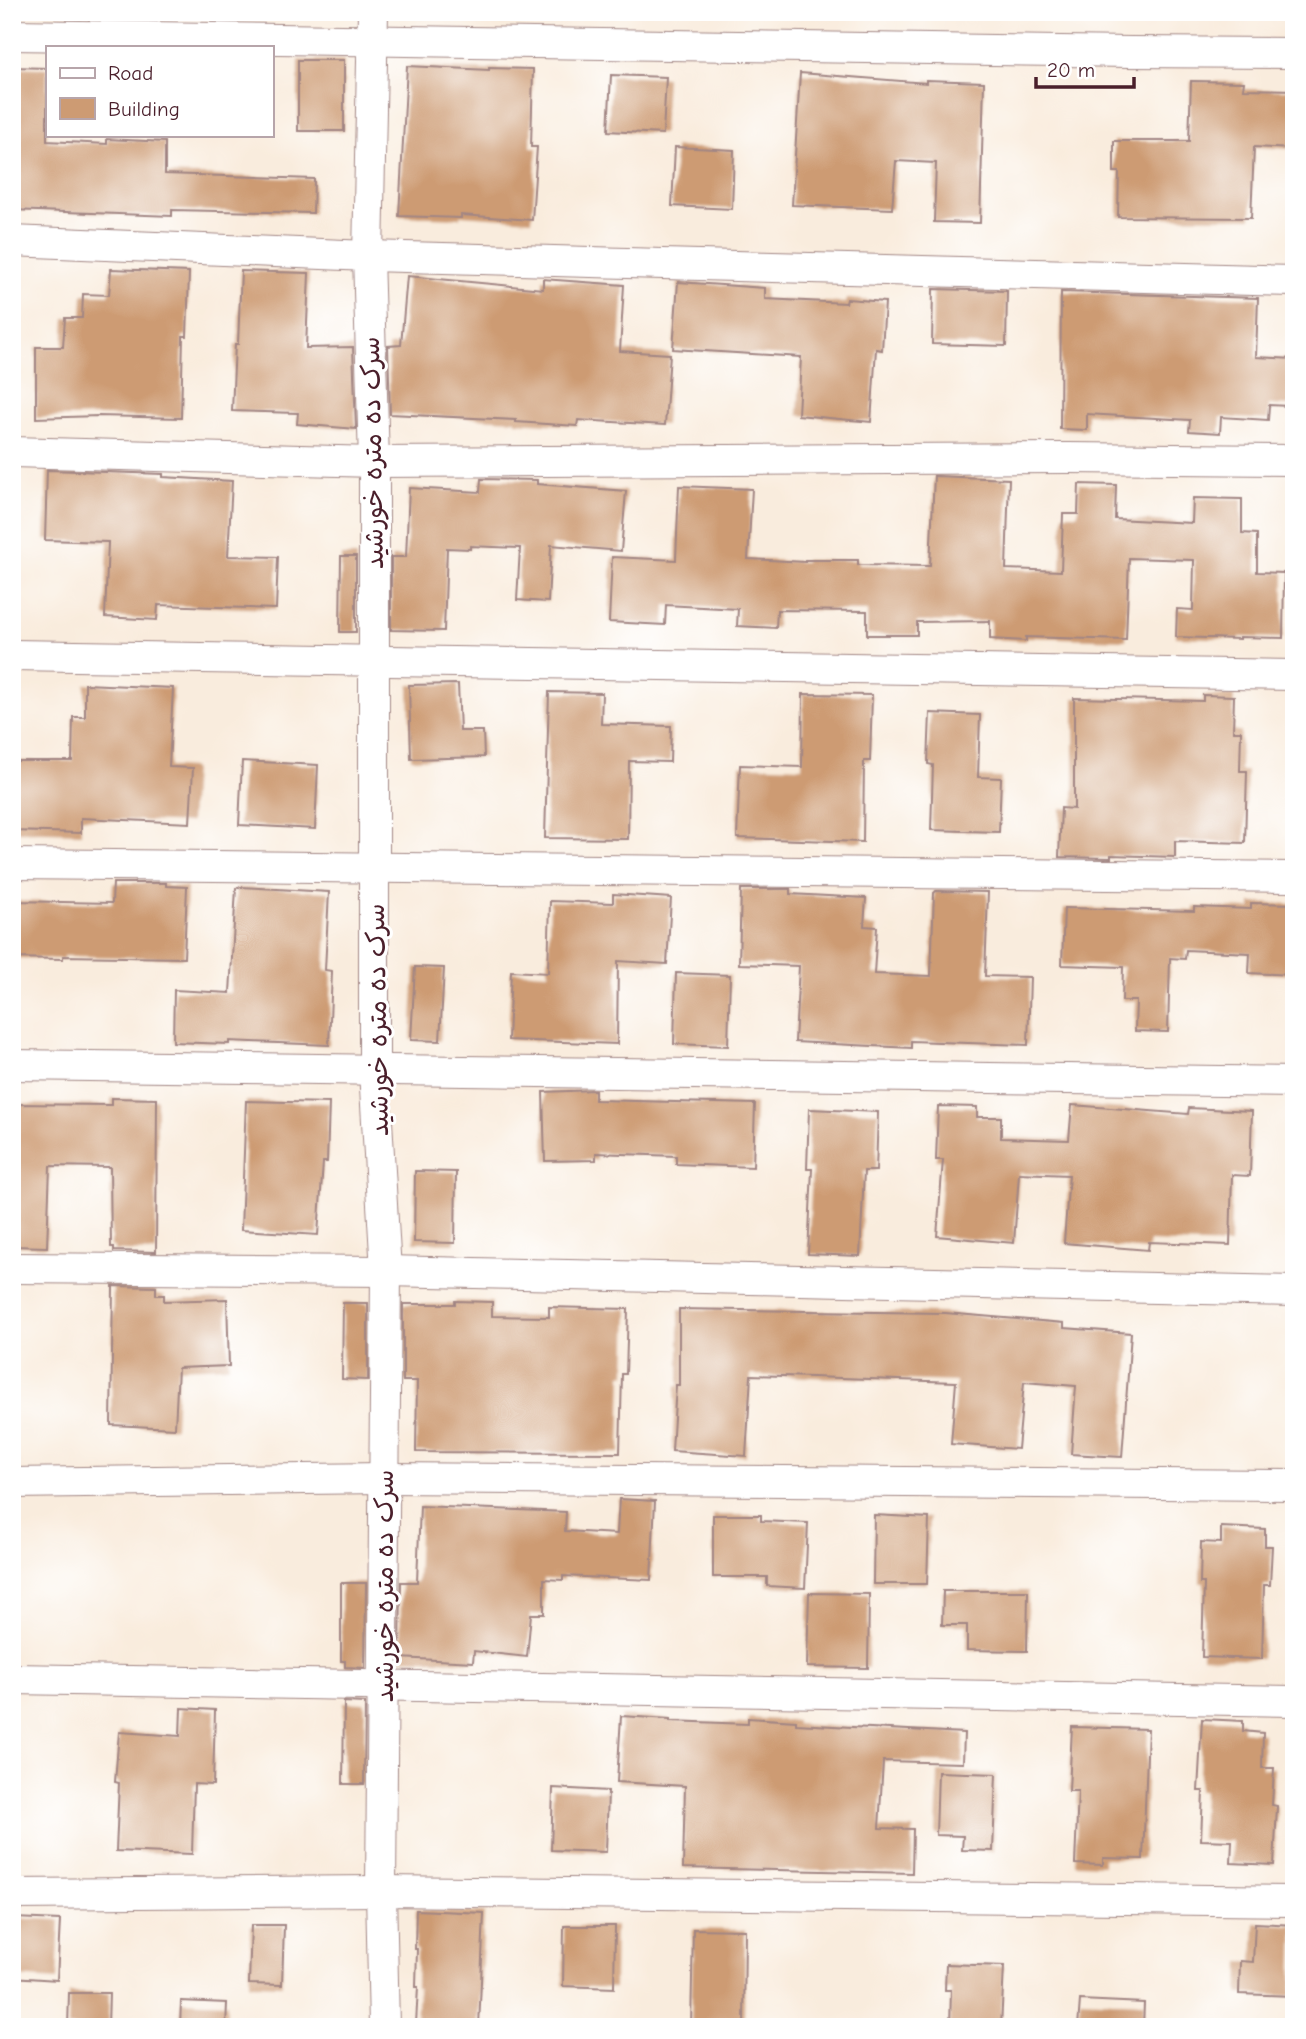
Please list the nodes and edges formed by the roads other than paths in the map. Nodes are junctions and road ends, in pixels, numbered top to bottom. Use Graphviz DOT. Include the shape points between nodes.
graph roads {
  1 [pos="373,25"];
  2 [pos="12,35"];
  3 [pos="1294,52"];
  4 [pos="12,241"];
  5 [pos="369,256"];
  6 [pos="1294,281"];
  7 [pos="12,452"];
  8 [pos="1294,460"];
  9 [pos="374,462"];
  10 [pos="12,655"];
  11 [pos="373,661"];
  12 [pos="1294,675"];
  13 [pos="12,864"];
  14 [pos="374,867"];
  15 [pos="1294,877"];
  16 [pos="12,1065"];
  17 [pos="374,1071"];
  18 [pos="1294,1082"];
  19 [pos="12,1268"];
  20 [pos="386,1270"];
  21 [pos="1294,1291"];
  22 [pos="383,1478"];
  23 [pos="12,1483"];
  24 [pos="1294,1485"];
  25 [pos="12,1679"];
  26 [pos="384,1684"];
  27 [pos="1294,1701"];
  28 [pos="381,1891"];
  29 [pos="12,1894"];
  30 [pos="1294,1901"];
  31 [pos="384,2027"];
  1 -- 2 [label="street"];
  1 -- 3 [label="street" via="1103,52"];
  1 -- 5 [label="street, سرک ده متره خورشید"];
  4 -- 5 [label="street"];
  5 -- 6 [label="street"];
  5 -- 9 [label="street, سرک ده متره خورشید"];
  7 -- 9 [label="street"];
  8 -- 9 [label="street"];
  9 -- 11 [label="street, سرک ده متره خورشید"];
  10 -- 11 [label="street"];
  11 -- 12 [label="street"];
  11 -- 14 [label="street, سرک ده متره خورشید"];
  13 -- 14 [label="street"];
  14 -- 15 [label="street"];
  14 -- 17 [label="street, سرک ده متره خورشید"];
  16 -- 17 [label="street"];
  17 -- 18 [label="street"];
  17 -- 20 [label="street, سرک ده متره خورشید"];
  19 -- 20 [label="street"];
  20 -- 21 [label="street"];
  20 -- 22 [label="street, سرک ده متره خورشید"];
  22 -- 23 [label="street"];
  22 -- 24 [label="street"];
  22 -- 26 [label="street, سرک ده متره خورشید"];
  25 -- 26 [label="street"];
  26 -- 27 [label="street"];
  26 -- 28 [label="street, سرک ده متره خورشید"];
  28 -- 29 [label="street"];
  28 -- 30 [label="street"];
  28 -- 31 [label="street, سرک ده متره خورشید"];
}
